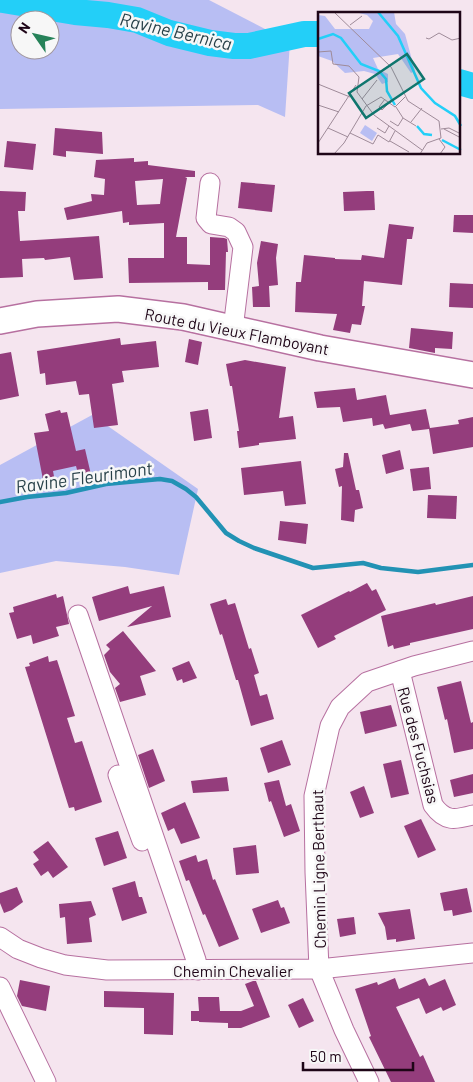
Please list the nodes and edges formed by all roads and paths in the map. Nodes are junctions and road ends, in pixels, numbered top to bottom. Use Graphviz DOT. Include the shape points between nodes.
graph roads {
  1 [pos="210,182"];
  2 [pos="0,321"];
  3 [pos="233,328"];
  4 [pos="473,375"];
  5 [pos="78,615"];
  6 [pos="473,651"];
  7 [pos="400,671"];
  8 [pos="118,774"];
  9 [pos="473,815"];
  10 [pos="0,936"];
  11 [pos="473,953"];
  12 [pos="319,969"];
  13 [pos="190,970"];
  14 [pos="0,988"];
  15 [pos="46,1082"];
  16 [pos="369,1082"];
  1 -- 3 [label="street" via="206,218 211,224 229,227 236,232 242,246"];
  2 -- 3 [label="main road, Route du Vieux Flamboyant" via="36,314 118,309 183,317"];
  3 -- 4 [label="main road, Route du Vieux Flamboyant" via="320,348"];
  5 -- 13 [label="street" via="196,960"];
  6 -- 7 [label="street, Chemin Ligne Berthaut"];
  7 -- 9 [label="street, Rue des Fuchsias" via="433,806 449,819"];
  7 -- 12 [label="street, Chemin Ligne Berthaut" via="367,682 340,707 330,726 314,796"];
  8 -- 13 [label="street"];
  10 -- 13 [label="street, Chemin Chevalier" via="29,955 64,965 107,970"];
  11 -- 12 [label="street, Chemin Chevalier"];
  12 -- 13 [label="street, Chemin Chevalier"];
  12 -- 16 [label="street, Chemin Ligne Berthaut"];
  14 -- 15 [label="street"];
}
